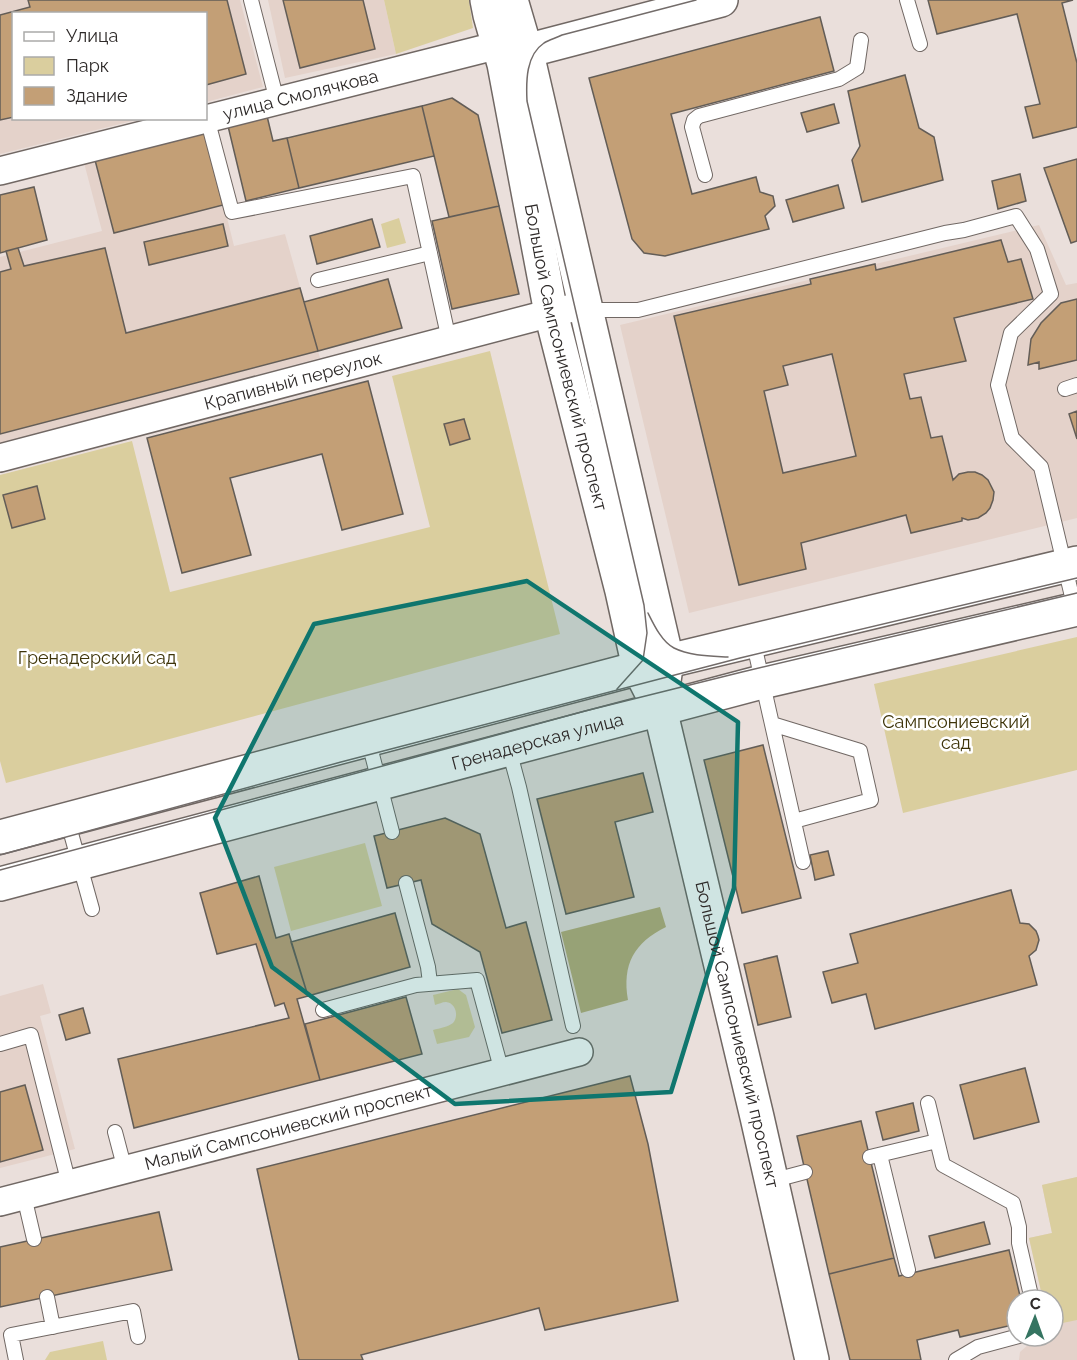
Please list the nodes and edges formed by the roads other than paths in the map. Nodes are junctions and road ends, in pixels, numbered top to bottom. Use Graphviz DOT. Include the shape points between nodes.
graph roads {
  1 [pos="251,0"];
  2 [pos="487,0"];
  3 [pos="511,0"];
  4 [pos="640,0"];
  5 [pos="721,0"];
  6 [pos="907,0"];
  7 [pos="861,40"];
  8 [pos="515,43"];
  9 [pos="920,44"];
  10 [pos="277,101"];
  11 [pos="207,118"];
  12 [pos="199,120"];
  13 [pos="0,171"];
  14 [pos="705,175"];
  15 [pos="430,253"];
  16 [pos="318,280"];
  17 [pos="585,305"];
  18 [pos="551,313"];
  19 [pos="449,340"];
  20 [pos="0,458"];
  21 [pos="1071,565"];
  22 [pos="1076,609"];
  23 [pos="753,640"];
  24 [pos="653,664"];
  25 [pos="762,682"];
  26 [pos="660,709"];
  27 [pos="772,724"];
  28 [pos="368,739"];
  29 [pos="509,750"];
  30 [pos="380,784"];
  31 [pos="67,819"];
  32 [pos="794,821"];
  33 [pos="392,832"];
  34 [pos="0,837"];
  35 [pos="803,862"];
  36 [pos="80,863"];
  37 [pos="0,884"];
  38 [pos="406,884"];
  39 [pos="92,909"];
  40 [pos="430,983"];
  41 [pos="323,1010"];
  42 [pos="573,1026"];
  43 [pos="0,1044"];
  44 [pos="579,1052"];
  45 [pos="502,1072"];
  46 [pos="928,1103"];
  47 [pos="115,1132"];
  48 [pos="937,1141"];
  49 [pos="125,1170"];
  50 [pos="805,1172"];
  51 [pos="771,1181"];
  52 [pos="69,1184"];
  53 [pos="12,1199"];
  54 [pos="34,1239"];
  55 [pos="908,1270"];
  56 [pos="1029,1288"];
  57 [pos="47,1297"];
  58 [pos="53,1327"];
  59 [pos="138,1337"];
  60 [pos="1005,1340"];
  61 [pos="16,1360"];
  62 [pos="812,1360"];
  63 [pos="956,1360"];
  1 -- 10 [label="lane"];
  2 -- 8 [label="street, Большой Сампсониевский проспект" via="490,15"];
  3 -- 8 [label="street, Большой Сампсониевский проспект"];
  4 -- 8 [label="street, улица Смолячкова"];
  5 -- 8 [label="street, улица Смолячкова"];
  6 -- 9 [label="lane"];
  7 -- 14 [label="lane" via="857,68 839,79 694,120 692,127"];
  8 -- 10 [label="street, улица Смолячкова"];
  8 -- 17 [label="street, Большой Сампсониевский проспект"];
  8 -- 18 [label="street, Большой Сампсониевский проспект" via="504,64"];
  10 -- 11 [label="street, улица Смолячкова"];
  11 -- 15 [label="lane" via="232,212 413,176"];
  12 -- 13 [label="street, улица Смолячкова"];
  15 -- 16 [label="lane"];
  15 -- 19 [label="lane"];
  17 -- 18 [label="street, Крапивный переулок"];
  17 -- 21 [label="lane" via="596,310 638,310 1016,216 1037,249 1051,294 1011,333 998,385 1012,438 1041,466"];
  17 -- 24 [label="street, Большой Сампсониевский проспект"];
  18 -- 19 [label="street, Крапивный переулок"];
  18 -- 24 [label="street, Большой Сампсониевский проспект" via="622,591"];
  19 -- 20 [label="street, Крапивный переулок"];
  21 -- 22 [label="lane"];
  21 -- 23 [label="street"];
  22 -- 25 [label="street, Гренадерская улица"];
  23 -- 24 [label="street"];
  23 -- 25 [label="lane"];
  24 -- 26 [label="street, Большой Сампсониевский проспект"];
  24 -- 28 [label="street"];
  25 -- 26 [label="street, Гренадерская улица"];
  25 -- 27 [label="lane"];
  26 -- 29 [label="street, Гренадерская улица"];
  26 -- 51 [label="street, Большой Сампсониевский проспект"];
  27 -- 32 [label="lane"];
  27 -- 32 [label="lane" via="860,751 871,801"];
  28 -- 30 [label="lane"];
  28 -- 31 [label="street"];
  29 -- 30 [label="street, Гренадерская улица"];
  29 -- 42 [label="lane"];
  30 -- 33 [label="lane"];
  30 -- 36 [label="street, Гренадерская улица"];
  31 -- 34 [label="street"];
  31 -- 36 [label="lane"];
  32 -- 35 [label="lane"];
  36 -- 37 [label="street, Гренадерская улица"];
  36 -- 39 [label="lane"];
  38 -- 40 [label="lane"];
  40 -- 41 [label="lane"];
  40 -- 45 [label="lane" via="477,980"];
  43 -- 52 [label="lane" via="31,1035"];
  44 -- 45 [label="street, Малый Сампсониевский проспект"];
  45 -- 49 [label="street, Малый Сампсониевский проспект"];
  46 -- 48 [label="lane"];
  47 -- 49 [label="lane"];
  48 -- 55 [label="lane" via="875,1156"];
  48 -- 56 [label="lane" via="943,1165 1013,1203"];
  49 -- 52 [label="street, Малый Сампсониевский проспект"];
  50 -- 51 [label="lane"];
  51 -- 62 [label="street, Большой Сампсониевский проспект"];
  52 -- 53 [label="street, Малый Сампсониевский проспект"];
  53 -- 54 [label="lane"];
  57 -- 58 [label="lane"];
  58 -- 59 [label="lane" via="133,1311"];
  58 -- 61 [label="lane" via="11,1335"];
  60 -- 63 [label="lane" via="978,1347"];
}
